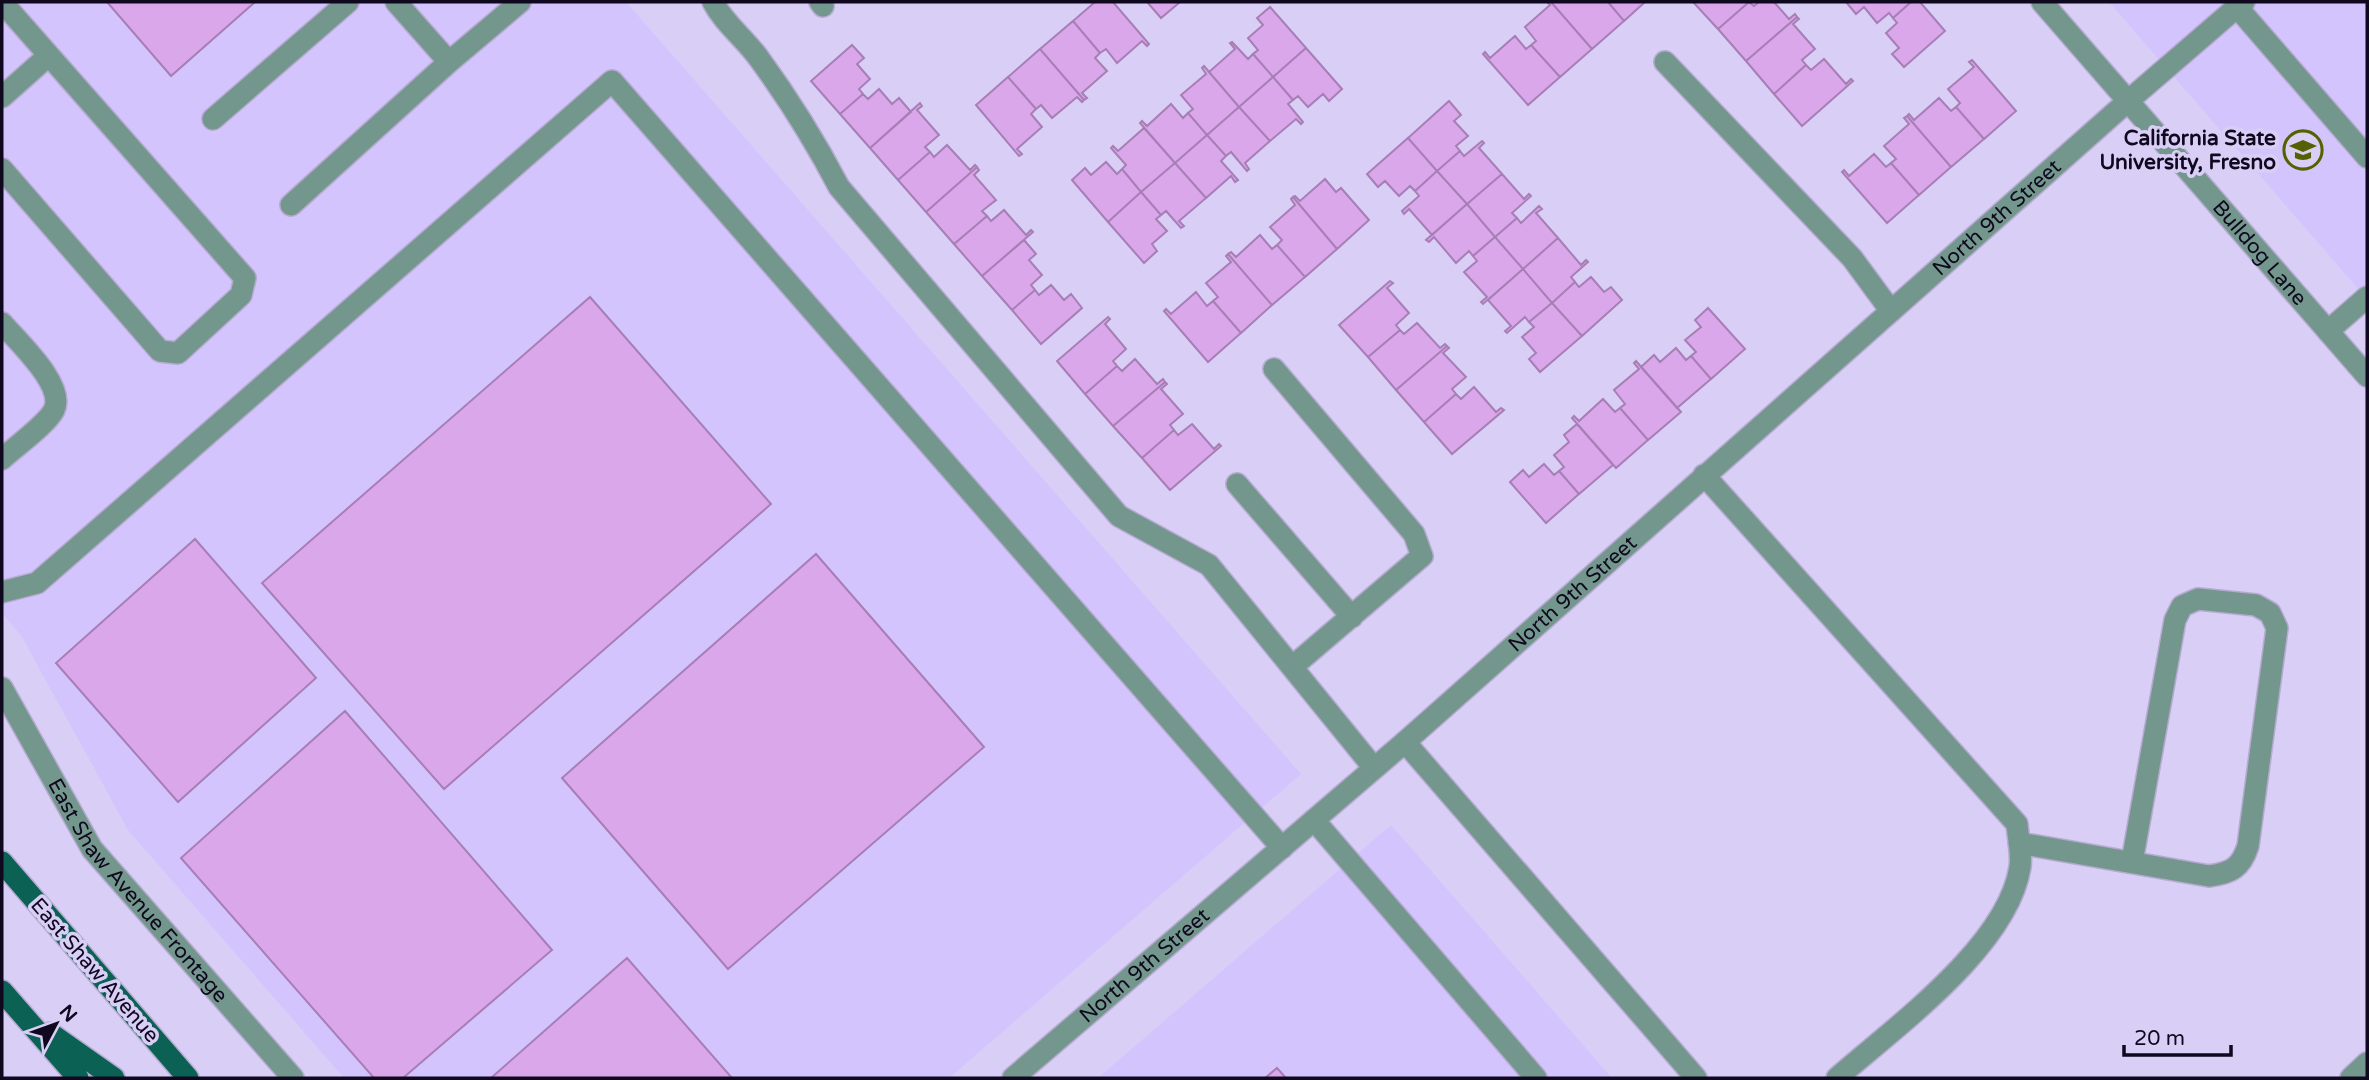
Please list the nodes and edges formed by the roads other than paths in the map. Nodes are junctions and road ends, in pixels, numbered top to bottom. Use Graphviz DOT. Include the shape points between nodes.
graph roads {
  1 [pos="2,2"];
  2 [pos="348,2"];
  3 [pos="520,2"];
  4 [pos="713,2"];
  5 [pos="2042,2"];
  6 [pos="399,3"];
  7 [pos="2240,5"];
  8 [pos="48,56"];
  9 [pos="449,62"];
  10 [pos="1665,62"];
  11 [pos="2,97"];
  12 [pos="2128,101"];
  13 [pos="213,120"];
  14 [pos="2367,157"];
  15 [pos="2,169"];
  16 [pos="291,205"];
  17 [pos="2367,297"];
  18 [pos="1891,311"];
  19 [pos="2,323"];
  20 [pos="2328,331"];
  21 [pos="1275,369"];
  22 [pos="2367,376"];
  23 [pos="2,459"];
  24 [pos="1704,475"];
  25 [pos="1237,484"];
  26 [pos="2,592"];
  27 [pos="1352,617"];
  28 [pos="1292,667"];
  29 [pos="2,688"];
  30 [pos="1405,742"];
  31 [pos="1374,768"];
  32 [pos="1314,820"];
  33 [pos="2018,843"];
  34 [pos="1282,848"];
  35 [pos="2,862"];
  36 [pos="2132,862"];
  37 [pos="2,991"];
  38 [pos="22,1014"];
  39 [pos="2367,1063"];
  40 [pos="78,1078"];
  41 [pos="114,1078"];
  42 [pos="188,1078"];
  43 [pos="293,1078"];
  44 [pos="1013,1078"];
  45 [pos="1536,1078"];
  46 [pos="1696,1078"];
  47 [pos="1837,1078"];
  48 [pos="2351,1078"];
  1 -- 8 [label="street"];
  2 -- 13 [label="street"];
  3 -- 9 [label="street"];
  4 -- 28 [label="street" via="756,54 815,140 839,187 1119,516 1209,565"];
  5 -- 12 [label="street, Bulldog Lane"];
  6 -- 9 [label="street"];
  7 -- 12 [label="street, North 9th Street"];
  7 -- 14 [label="street"];
  8 -- 11 [label="street"];
  8 -- 15 [label="street" via="244,278 242,295 178,353 160,351"];
  9 -- 16 [label="street"];
  10 -- 18 [label="street" via="1852,258"];
  12 -- 18 [label="street, North 9th Street"];
  12 -- 20 [label="street, Bulldog Lane"];
  17 -- 20 [label="street"];
  18 -- 24 [label="street, North 9th Street"];
  19 -- 23 [label="street" via="51,380 56,396 54,411"];
  20 -- 22 [label="street, Bulldog Lane"];
  21 -- 27 [label="street" via="1414,534 1422,556"];
  24 -- 30 [label="street, North 9th Street"];
  24 -- 33 [label="street" via="2017,824"];
  25 -- 27 [label="street"];
  26 -- 34 [label="street" via="37,583 612,81"];
  27 -- 28 [label="street"];
  28 -- 31 [label="street"];
  29 -- 43 [label="street, East Shaw Avenue Frontage" via="92,849"];
  30 -- 31 [label="street, North 9th Street"];
  30 -- 46 [label="street"];
  31 -- 32 [label="street, North 9th Street"];
  32 -- 34 [label="street, North 9th Street"];
  32 -- 45 [label="street"];
  33 -- 36 [label="street"];
  33 -- 47 [label="street" via="2021,867 2004,910 1970,960"];
  34 -- 44 [label="street, North 9th Street"];
  35 -- 42 [label="main road, East Shaw Avenue"];
  36 -- 36 [label="street" via="2209,876 2229,873 2243,863 2277,628 2270,613 2256,605 2198,599 2182,606 2175,620"];
  37 -- 38 [label="main road"];
  38 -- 40 [label="main road"];
  38 -- 41 [label="main road"];
  39 -- 48 [label="street"];
}
